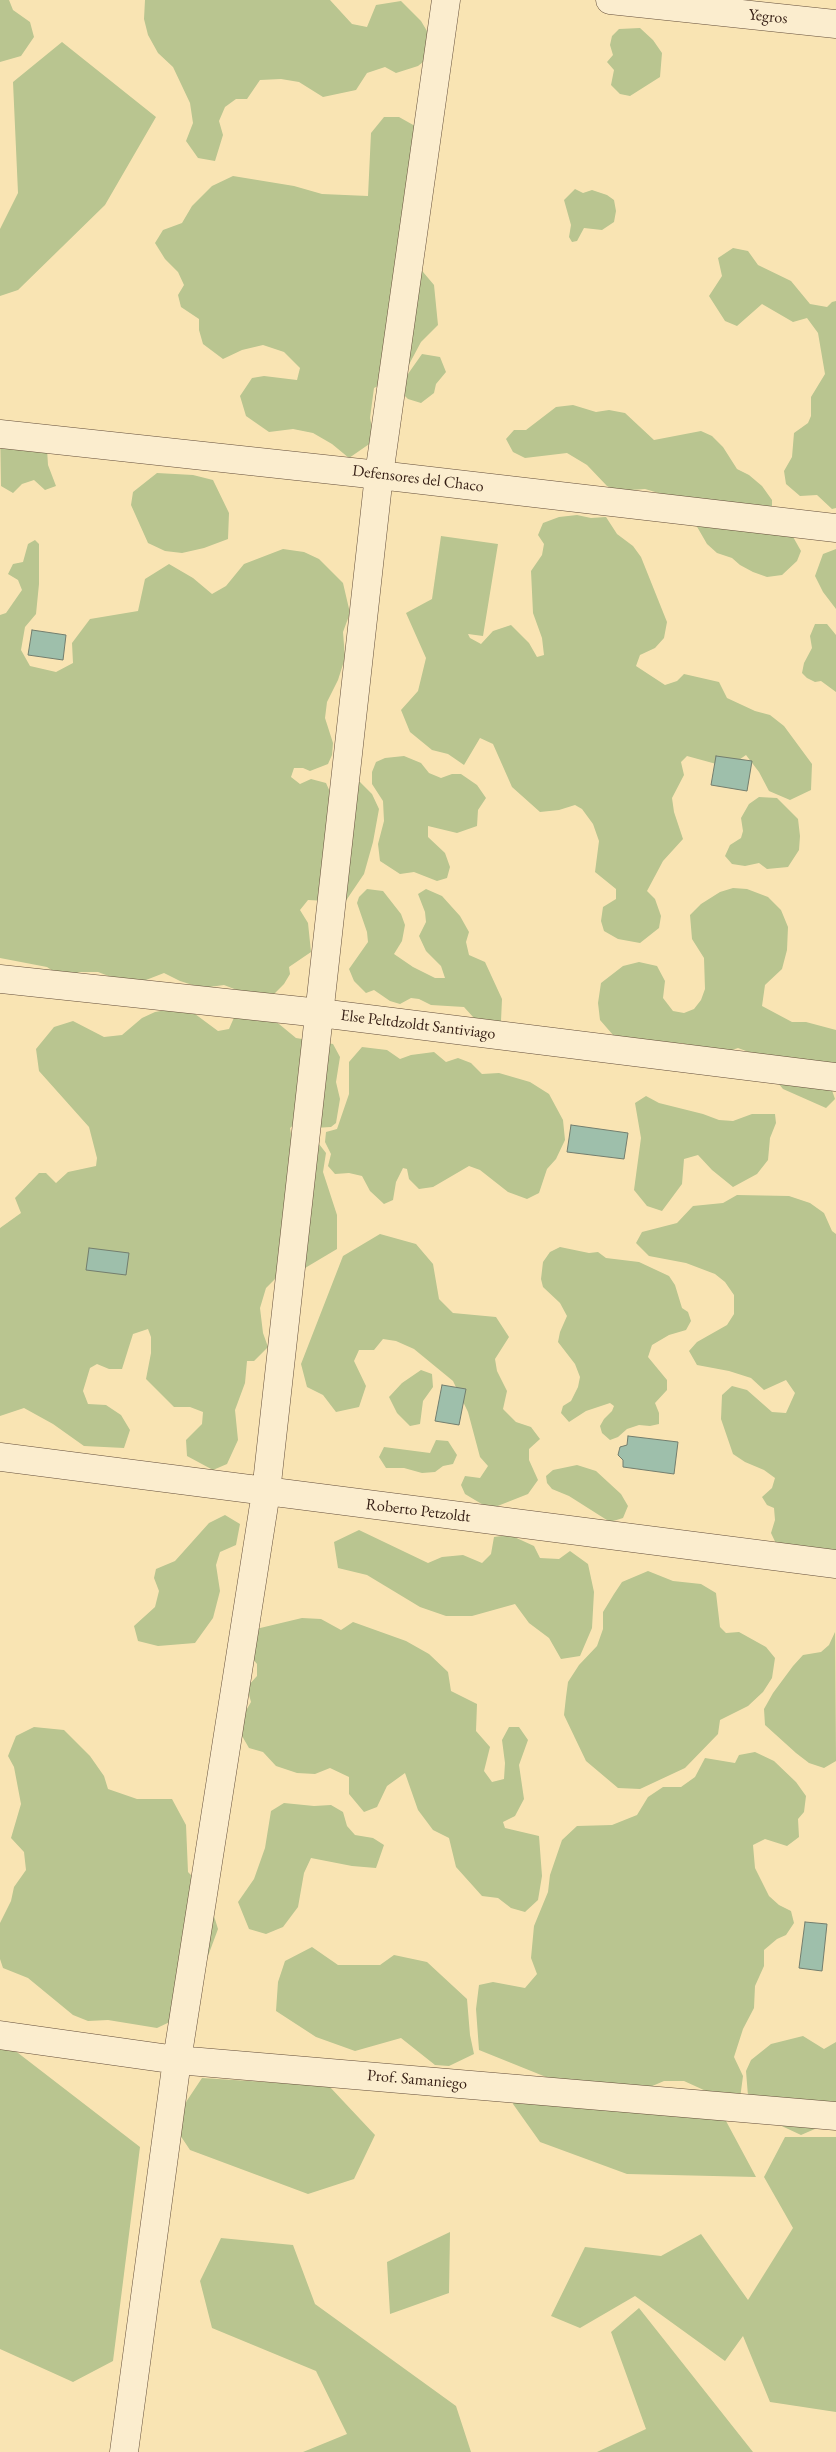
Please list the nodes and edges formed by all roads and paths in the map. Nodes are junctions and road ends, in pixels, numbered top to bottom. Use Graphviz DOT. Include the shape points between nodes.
graph roads {
  1 [pos="446,0"];
  2 [pos="610,0"];
  3 [pos="836,24"];
  4 [pos="0,434"];
  5 [pos="379,474"];
  6 [pos="836,528"];
  7 [pos="0,979"];
  8 [pos="320,1013"];
  9 [pos="836,1078"];
  10 [pos="0,1457"];
  11 [pos="266,1492"];
  12 [pos="836,1564"];
  13 [pos="0,2035"];
  14 [pos="177,2060"];
  15 [pos="836,2116"];
  16 [pos="124,2452"];
  1 -- 5 [label="street"];
  2 -- 3 [label="street, Yegros"];
  4 -- 5 [label="street, Defensores del Chaco"];
  5 -- 6 [label="street, Defensores del Chaco"];
  5 -- 8 [label="street"];
  7 -- 8 [label="street, Else Peltdzoldt Santiviago"];
  8 -- 9 [label="street, Else Peltdzoldt Santiviago"];
  8 -- 11 [label="street"];
  10 -- 11 [label="street, Roberto Petzoldt"];
  11 -- 12 [label="street, Roberto Petzoldt"];
  11 -- 14 [label="street"];
  13 -- 14 [label="street, Prof. Samaniego"];
  14 -- 15 [label="street, Prof. Samaniego"];
  14 -- 16 [label="street"];
}
